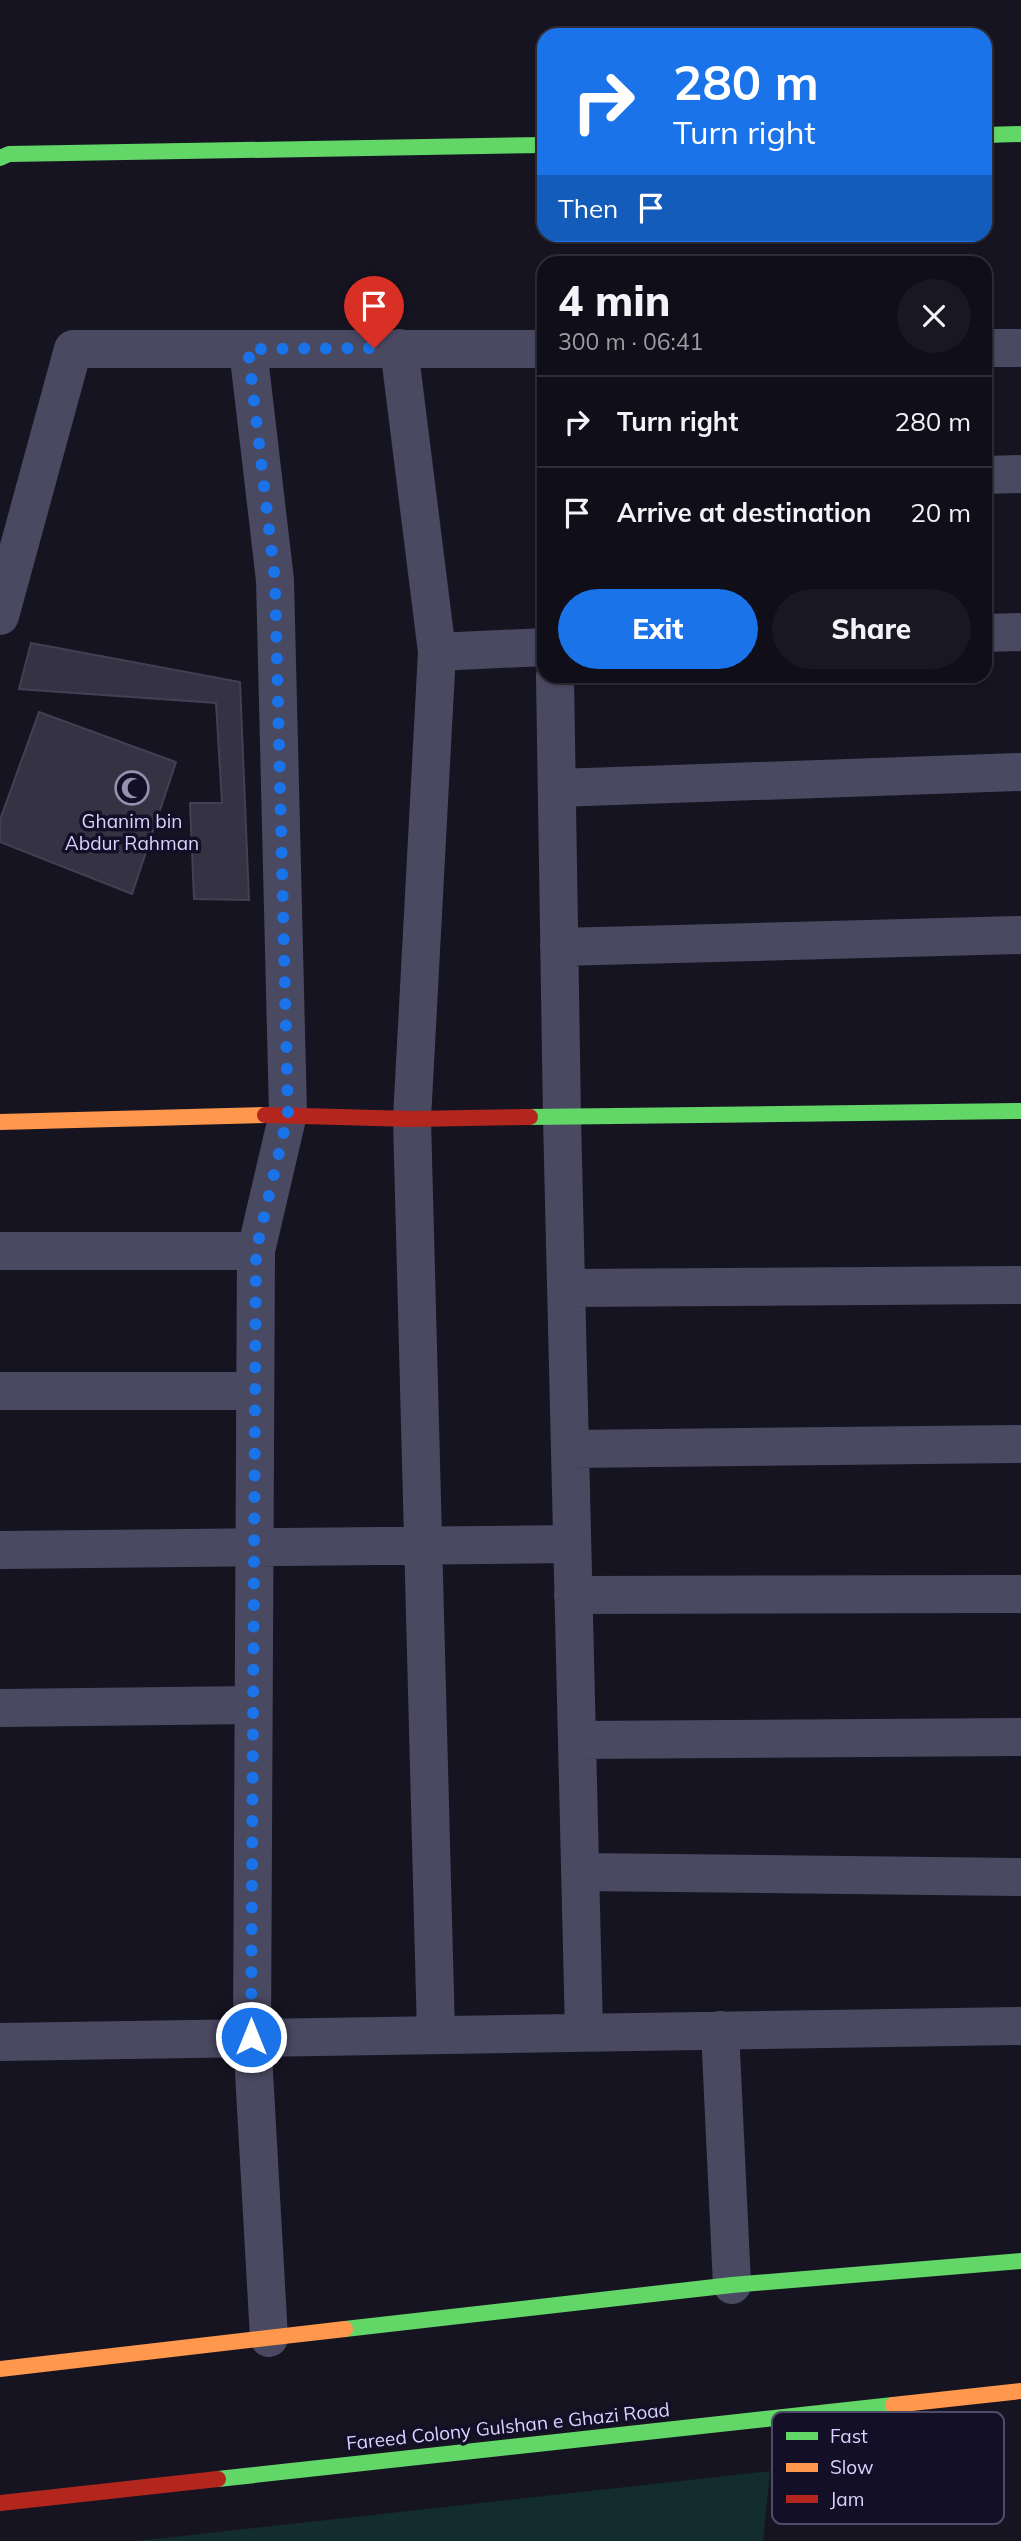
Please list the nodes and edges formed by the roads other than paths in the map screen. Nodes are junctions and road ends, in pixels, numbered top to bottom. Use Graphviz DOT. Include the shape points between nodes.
graph roads {
  1 [pos="1021,134"];
  2 [pos="992,135"];
  3 [pos="537,145"];
  4 [pos="0,159"];
  5 [pos="399,348"];
  6 [pos="992,348"];
  7 [pos="1021,348"];
  8 [pos="248,349"];
  9 [pos="537,349"];
  10 [pos="1021,474"];
  11 [pos="992,475"];
  12 [pos="0,615"];
  13 [pos="1021,632"];
  14 [pos="992,633"];
  15 [pos="537,647"];
  16 [pos="437,652"];
  17 [pos="555,683"];
  18 [pos="1021,772"];
  19 [pos="557,788"];
  20 [pos="1021,935"];
  21 [pos="559,947"];
  22 [pos="1021,1111"];
  23 [pos="288,1114"];
  24 [pos="562,1118"];
  25 [pos="412,1119"];
  26 [pos="0,1122"];
  27 [pos="0,1251"];
  28 [pos="256,1251"];
  29 [pos="1021,1285"];
  30 [pos="566,1288"];
  31 [pos="0,1391"];
  32 [pos="255,1391"];
  33 [pos="1021,1444"];
  34 [pos="569,1449"];
  35 [pos="572,1544"];
  36 [pos="424,1546"];
  37 [pos="254,1548"];
  38 [pos="0,1550"];
  39 [pos="1021,1594"];
  40 [pos="573,1595"];
  41 [pos="253,1704"];
  42 [pos="0,1707"];
  43 [pos="1021,1737"];
  44 [pos="577,1740"];
  45 [pos="580,1872"];
  46 [pos="1021,1877"];
  47 [pos="1021,2025"];
  48 [pos="720,2030"];
  49 [pos="584,2032"];
  50 [pos="436,2034"];
  51 [pos="251,2037"];
  52 [pos="0,2042"];
  53 [pos="1021,2261"];
  54 [pos="732,2285"];
  55 [pos="269,2338"];
  56 [pos="0,2369"];
  57 [pos="1021,2391"];
  58 [pos="830,2412"];
  59 [pos="772,2418"];
  60 [pos="0,2503"];
  1 -- 2 [label="main road"];
  3 -- 4 [label="main road" via="23,154"];
  5 -- 8 [label="street"];
  5 -- 9 [label="street"];
  5 -- 16 [label="street"];
  6 -- 7 [label="street"];
  8 -- 12 [label="street" via="73,349"];
  8 -- 23 [label="street" via="275,580"];
  10 -- 11 [label="street"];
  13 -- 14 [label="street"];
  15 -- 16 [label="street"];
  16 -- 25 [label="street"];
  17 -- 19 [label="street"];
  18 -- 19 [label="street"];
  19 -- 21 [label="street"];
  20 -- 21 [label="street"];
  21 -- 24 [label="street"];
  22 -- 24 [label="main road"];
  23 -- 25 [label="main road"];
  23 -- 26 [label="main road"];
  23 -- 28 [label="street"];
  24 -- 25 [label="main road"];
  24 -- 30 [label="street"];
  25 -- 36 [label="street"];
  27 -- 28 [label="street"];
  28 -- 32 [label="street"];
  29 -- 30 [label="street"];
  30 -- 34 [label="street"];
  31 -- 32 [label="street"];
  32 -- 37 [label="street"];
  33 -- 34 [label="street"];
  34 -- 35 [label="street"];
  35 -- 36 [label="street"];
  35 -- 40 [label="street"];
  36 -- 37 [label="street"];
  36 -- 50 [label="street"];
  37 -- 38 [label="street"];
  37 -- 41 [label="street"];
  39 -- 40 [label="street"];
  40 -- 44 [label="street"];
  41 -- 42 [label="street"];
  41 -- 51 [label="street"];
  43 -- 44 [label="street"];
  44 -- 45 [label="street"];
  45 -- 46 [label="street"];
  45 -- 49 [label="street"];
  47 -- 48 [label="street"];
  48 -- 49 [label="street"];
  48 -- 54 [label="street"];
  49 -- 50 [label="street"];
  50 -- 51 [label="street"];
  51 -- 52 [label="street"];
  51 -- 55 [label="street"];
  53 -- 54 [label="main road"];
  54 -- 55 [label="main road"];
  55 -- 56 [label="main road"];
  57 -- 58 [label="main road, Fareed Colony Gulshan e Ghazi Road"];
  59 -- 60 [label="main road, Fareed Colony Gulshan e Ghazi Road"];
}
